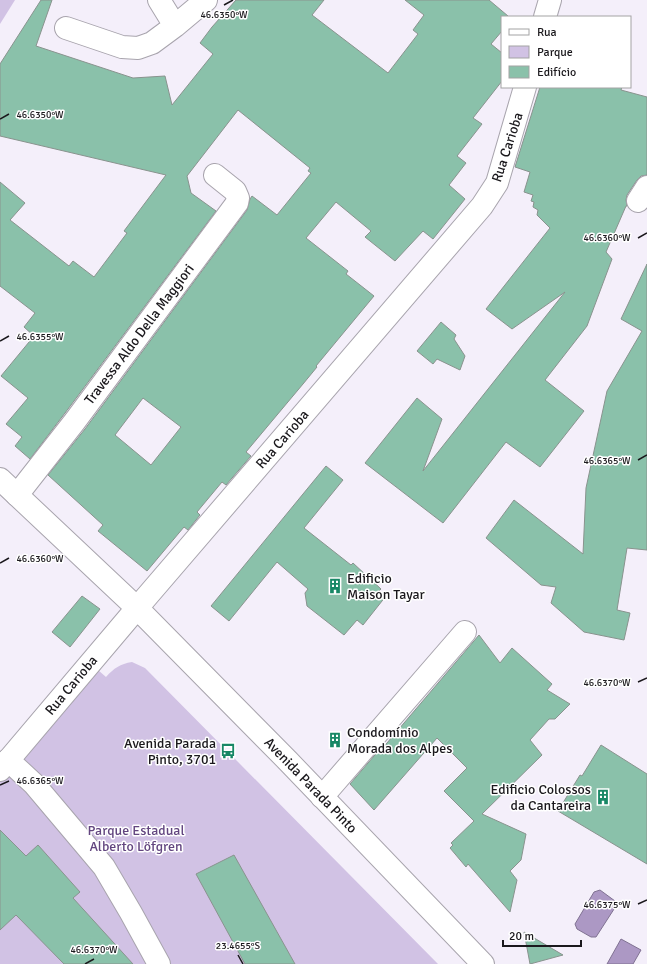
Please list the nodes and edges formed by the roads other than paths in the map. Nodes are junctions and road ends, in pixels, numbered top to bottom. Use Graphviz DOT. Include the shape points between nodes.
graph roads {
  1 [pos="159,0"];
  2 [pos="206,0"];
  3 [pos="550,0"];
  4 [pos="545,16"];
  5 [pos="175,26"];
  6 [pos="66,28"];
  7 [pos="525,88"];
  8 [pos="215,175"];
  9 [pos="0,479"];
  10 [pos="17,495"];
  11 [pos="137,608"];
  12 [pos="465,632"];
  13 [pos="4,765"];
  14 [pos="322,797"];
  15 [pos="159,964"];
  16 [pos="483,964"];
  1 -- 5 [label="street"];
  2 -- 5 [label="street"];
  3 -- 4 [label="street"];
  5 -- 6 [label="street" via="152,43 138,48 122,47"];
  7 -- 11 [label="street, Rua Carioba" via="497,183 482,206"];
  8 -- 10 [label="street, Travessa Aldo Della Maggiori" via="236,191 236,202"];
  9 -- 10 [label="street, Avenida Parada Pinto"];
  10 -- 11 [label="street, Avenida Parada Pinto"];
  11 -- 13 [label="street, Rua Carioba"];
  11 -- 14 [label="street, Avenida Parada Pinto"];
  12 -- 14 [label="street"];
  13 -- 15 [label="street" via="34,784 104,867"];
  14 -- 16 [label="street, Avenida Parada Pinto"];
}
